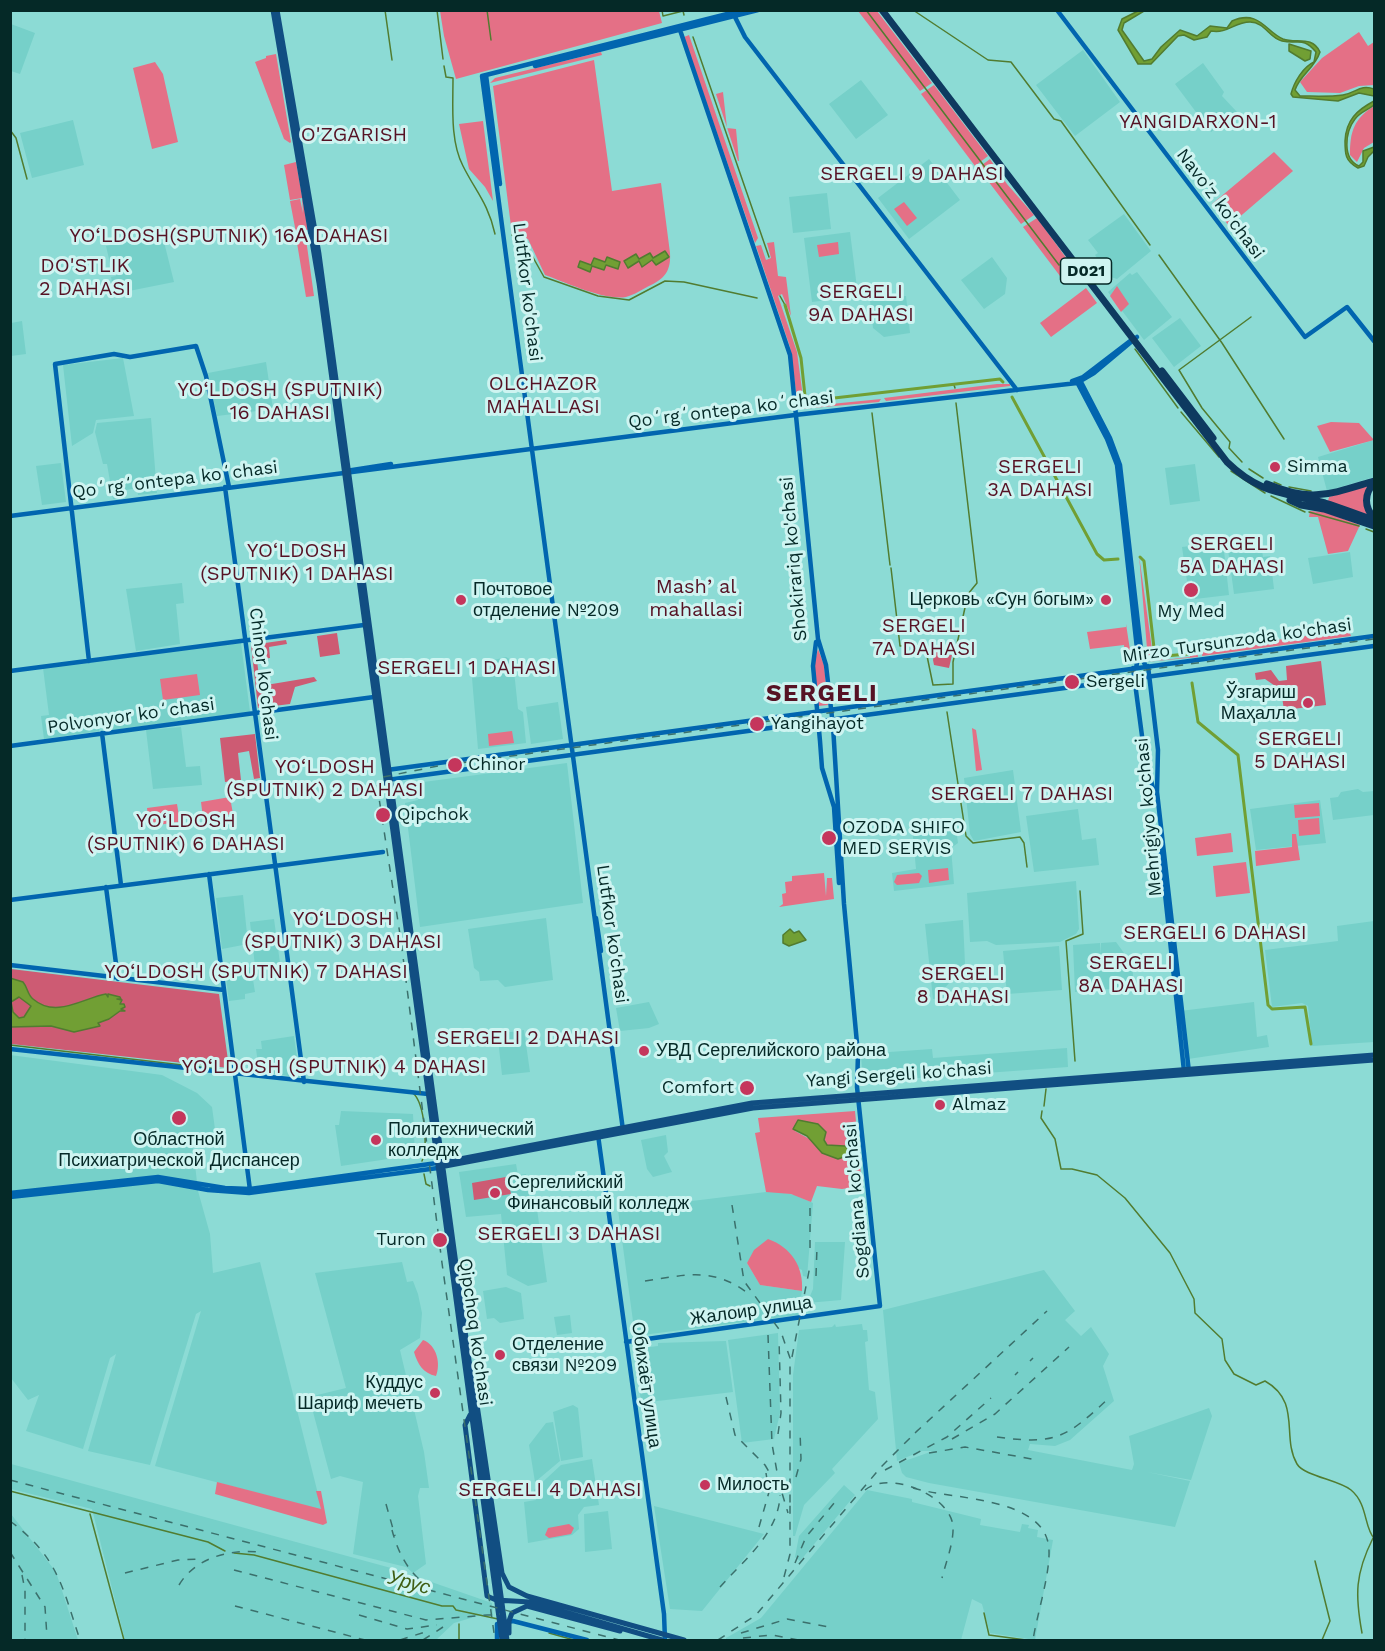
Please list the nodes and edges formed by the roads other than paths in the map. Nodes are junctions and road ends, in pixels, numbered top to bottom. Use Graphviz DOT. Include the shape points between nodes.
graph roads {
  1 [pos="275,10"];
  2 [pos="743,10"];
  3 [pos="758,10"];
  4 [pos="882,10"];
  5 [pos="888,10"];
  6 [pos="1057,10"];
  7 [pos="734,15"];
  8 [pos="678,29"];
  9 [pos="1014,179"];
  10 [pos="1134,339"];
  11 [pos="1374,341"];
  12 [pos="1078,381"];
  13 [pos="1017,388"];
  14 [pos="796,414"];
  15 [pos="1203,429"];
  16 [pos="532,448"];
  17 [pos="347,472"];
  18 [pos="1374,482"];
  19 [pos="227,487"];
  20 [pos="1283,495"];
  21 [pos="1324,499"];
  22 [pos="72,508"];
  23 [pos="10,516"];
  24 [pos="1374,519"];
  25 [pos="1374,526"];
  26 [pos="358,564"];
  27 [pos="364,625"];
  28 [pos="1374,636"];
  29 [pos="245,641"];
  30 [pos="1322,643"];
  31 [pos="1374,646"];
  32 [pos="1324,653"];
  33 [pos="90,661"];
  34 [pos="1180,663"];
  35 [pos="1147,667"];
  36 [pos="1134,668"];
  37 [pos="10,671"];
  38 [pos="1182,672"];
  39 [pos="1150,677"];
  40 [pos="1134,680"];
  41 [pos="1017,685"];
  42 [pos="1018,694"];
  43 [pos="900,700"];
  44 [pos="376,701"];
  45 [pos="830,710"];
  46 [pos="900,710"];
  47 [pos="817,711"];
  48 [pos="254,713"];
  49 [pos="832,720"];
  50 [pos="818,721"];
  51 [pos="718,724"];
  52 [pos="102,733"];
  53 [pos="720,736"];
  54 [pos="593,742"];
  55 [pos="572,745"];
  56 [pos="10,746"];
  57 [pos="551,747"];
  58 [pos="594,753"];
  59 [pos="495,755"];
  60 [pos="573,756"];
  61 [pos="552,758"];
  62 [pos="496,766"];
  63 [pos="386,770"];
  64 [pos="388,780"];
  65 [pos="384,852"];
  66 [pos="1163,862"];
  67 [pos="276,866"];
  68 [pos="209,874"];
  69 [pos="121,885"];
  70 [pos="106,887"];
  71 [pos="10,900"];
  72 [pos="842,904"];
  73 [pos="10,965"];
  74 [pos="413,969"];
  75 [pos="118,979"];
  76 [pos="224,990"];
  77 [pos="10,1049"];
  78 [pos="1374,1057"];
  79 [pos="1187,1071"];
  80 [pos="235,1072"];
  81 [pos="304,1080"];
  82 [pos="428,1094"];
  83 [pos="858,1095"];
  84 [pos="432,1104"];
  85 [pos="624,1129"];
  86 [pos="598,1135"];
  87 [pos="440,1165"];
  88 [pos="47,1189"];
  89 [pos="250,1191"];
  90 [pos="10,1193"];
  91 [pos="30,1196"];
  92 [pos="10,1197"];
  93 [pos="448,1223"];
  94 [pos="880,1306"];
  95 [pos="626,1342"];
  96 [pos="474,1382"];
  97 [pos="474,1391"];
  98 [pos="474,1398"];
  99 [pos="471,1414"];
  100 [pos="480,1466"];
  101 [pos="499,1545"];
  102 [pos="480,1548"];
  103 [pos="501,1565"];
  104 [pos="484,1571"];
  105 [pos="639,1634"];
  106 [pos="664,1639"];
  107 [pos="503,1640"];
  108 [pos="587,1641"];
  109 [pos="684,1641"];
  1 -- 17 [label="main road, Qipchoq ko'chasi" via="321,282"];
  2 -- 7 [label="main road"];
  3 -- 7 [label="main road"];
  4 -- 9 [label="highway, D021"];
  5 -- 9 [label="highway, D021"];
  6 -- 11 [label="main road, Navo'z ko'chasi" via="1305,337 1348,307"];
  7 -- 8 [label="main road"];
  7 -- 13 [label="main road" via="740,29"];
  8 -- 14 [label="main road, Shokirariq ko'chasi" via="788,346"];
  8 -- 16 [label="main road, Lutfkor ko'chasi" via="484,77"];
  9 -- 10 [label="highway, D021"];
  10 -- 12 [label="main road"];
  10 -- 15 [label="highway, D021"];
  12 -- 13 [label="main road, Qoʻrgʻontepa koʻchasi"];
  12 -- 35 [label="main road, Mehrigiyo ko'chasi" via="1110,438 1120,465 1142,658"];
  12 -- 36 [label="main road, Mehrigiyo ko'chasi" via="1110,446 1118,472 1138,661"];
  13 -- 14 [label="main road, Qoʻrgʻontepa koʻchasi"];
  14 -- 16 [label="main road, Qoʻrgʻontepa koʻchasi"];
  14 -- 45 [label="main road, Shokirariq ko'chasi" via="818,639 826,665"];
  14 -- 47 [label="main road, Shokirariq ko'chasi" via="816,639 813,666"];
  15 -- 20 [label="highway, D021" via="1240,473"];
  15 -- 21 [label="highway, D021" via="1236,464 1257,479"];
  16 -- 17 [label="main road, Qoʻrgʻontepa koʻchasi"];
  16 -- 55 [label="main road, Lutfkor ko'chasi"];
  17 -- 19 [label="main road, Qoʻrgʻontepa koʻchasi"];
  17 -- 26 [label="main road, Qipchoq ko'chasi"];
  18 -- 21 [label="highway, D021"];
  18 -- 24 [label="highway, D021" via="1366,499"];
  19 -- 22 [label="main road, Qoʻrgʻontepa koʻchasi"];
  19 -- 22 [label="main road, Chinor ko'chasi" via="199,350 194,345 130,357 114,354 54,363"];
  19 -- 29 [label="main road, Chinor ko'chasi"];
  20 -- 21 [label="highway, D021"];
  20 -- 25 [label="highway" via="1301,505"];
  21 -- 24 [label="highway, D021"];
  22 -- 23 [label="main road, Qoʻrgʻontepa koʻchasi"];
  22 -- 33 [label="main road"];
  26 -- 27 [label="main road, Qipchoq ko'chasi"];
  26 -- 44 [label="main road, Qipchoq ko'chasi"];
  27 -- 29 [label="main road"];
  27 -- 44 [label="main road, Qipchoq ko'chasi"];
  28 -- 30 [label="main road, Mirzo Tursunzoda ko'chasi"];
  29 -- 33 [label="main road"];
  29 -- 48 [label="main road, Chinor ko'chasi"];
  30 -- 32 [label="main road"];
  30 -- 34 [label="main road, Mirzo Tursunzoda ko'chasi"];
  31 -- 32 [label="main road, Mirzo Tursunzoda ko'chasi"];
  32 -- 38 [label="main road, Mirzo Tursunzoda ko'chasi"];
  33 -- 37 [label="main road"];
  34 -- 35 [label="main road, Mirzo Tursunzoda ko'chasi"];
  34 -- 38 [label="main road"];
  35 -- 36 [label="main road, Mirzo Tursunzoda ko'chasi"];
  35 -- 39 [label="main road, Mehrigiyo ko'chasi"];
  36 -- 40 [label="main road, Mehrigiyo ko'chasi"];
  36 -- 41 [label="main road, Mirzo Tursunzoda ko'chasi"];
  38 -- 39 [label="main road, Mirzo Tursunzoda ko'chasi"];
  39 -- 40 [label="main road, Mirzo Tursunzoda ko'chasi"];
  39 -- 66 [label="main road, Mehrigiyo ko'chasi"];
  40 -- 42 [label="main road, Mirzo Tursunzoda ko'chasi"];
  40 -- 66 [label="main road, Mehrigiyo ko'chasi"];
  41 -- 42 [label="main road"];
  41 -- 43 [label="main road, Mirzo Tursunzoda ko'chasi"];
  42 -- 46 [label="main road, Mirzo Tursunzoda ko'chasi"];
  43 -- 45 [label="main road, Mirzo Tursunzoda ko'chasi"];
  43 -- 46 [label="main road"];
  44 -- 48 [label="main road, Polvonyor koʻchasi"];
  44 -- 63 [label="main road, Qipchoq ko'chasi"];
  45 -- 47 [label="main road, Mirzo Tursunzoda ko'chasi"];
  45 -- 49 [label="main road, Shokirariq ko'chasi"];
  46 -- 49 [label="main road, Mirzo Tursunzoda ko'chasi"];
  47 -- 50 [label="main road, Shokirariq ko'chasi"];
  47 -- 51 [label="main road, Mirzo Tursunzoda ko'chasi"];
  48 -- 52 [label="main road, Polvonyor koʻchasi"];
  48 -- 67 [label="main road, Chinor ko'chasi"];
  49 -- 50 [label="main road, Mirzo Tursunzoda ko'chasi"];
  49 -- 72 [label="main road, Shokirariq ko'chasi"];
  50 -- 53 [label="main road, Mirzo Tursunzoda ko'chasi"];
  50 -- 72 [label="main road, Shokirariq ko'chasi" via="822,768 834,807"];
  51 -- 53 [label="main road" via="722,728"];
  51 -- 54 [label="main road, Mirzo Tursunzoda ko'chasi"];
  52 -- 56 [label="main road, Polvonyor koʻchasi"];
  52 -- 69 [label="main road"];
  53 -- 58 [label="main road, Mirzo Tursunzoda ko'chasi"];
  54 -- 55 [label="main road, Mirzo Tursunzoda ko'chasi"];
  54 -- 58 [label="main road"];
  55 -- 57 [label="main road, Mirzo Tursunzoda ko'chasi"];
  55 -- 60 [label="main road, Lutfkor ko'chasi"];
  57 -- 59 [label="main road, Mirzo Tursunzoda ko'chasi"];
  57 -- 61 [label="main road"];
  58 -- 60 [label="main road, Mirzo Tursunzoda ko'chasi"];
  59 -- 62 [label="main road"];
  59 -- 63 [label="main road, Mirzo Tursunzoda ko'chasi"];
  60 -- 61 [label="main road, Mirzo Tursunzoda ko'chasi"];
  60 -- 85 [label="main road, Lutfkor ko'chasi"];
  61 -- 62 [label="main road, Mirzo Tursunzoda ko'chasi"];
  62 -- 64 [label="main road, Mirzo Tursunzoda ko'chasi"];
  63 -- 64 [label="main road, Qipchoq ko'chasi"];
  64 -- 74 [label="main road, Qipchoq ko'chasi"];
  65 -- 67 [label="main road"];
  66 -- 79 [label="main road, Mehrigiyo ko'chasi"];
  67 -- 68 [label="main road"];
  67 -- 81 [label="main road, Chinor ko'chasi"];
  68 -- 69 [label="main road"];
  68 -- 76 [label="main road"];
  69 -- 70 [label="main road"];
  70 -- 71 [label="main road"];
  70 -- 75 [label="main road"];
  72 -- 83 [label="main road, Shokirariq ko'chasi"];
  73 -- 75 [label="main road"];
  74 -- 82 [label="main road, Qipchoq ko'chasi"];
  74 -- 84 [label="main road, Qipchoq ko'chasi"];
  75 -- 76 [label="main road"];
  76 -- 80 [label="main road"];
  77 -- 80 [label="main road"];
  78 -- 79 [label="main road, Yangi Sergeli ko'chasi"];
  79 -- 83 [label="main road, Yangi Sergeli ko'chasi"];
  80 -- 81 [label="main road"];
  80 -- 89 [label="main road"];
  81 -- 82 [label="main road"];
  82 -- 84 [label="main road, Qipchoq ko'chasi"];
  83 -- 85 [label="main road, Yangi Sergeli ko'chasi"];
  83 -- 94 [label="main road, Sogdiana ko'chasi"];
  84 -- 87 [label="main road, Qipchoq ko'chasi"];
  85 -- 86 [label="main road, Yangi Sergeli ko'chasi"];
  86 -- 87 [label="main road, Yangi Sergeli ko'chasi"];
  86 -- 95 [label="main road, Обихаёт улица"];
  87 -- 89 [label="main road"];
  87 -- 93 [label="main road, Qipchoq ko'chasi"];
  88 -- 89 [label="main road" via="161,1177"];
  88 -- 90 [label="main road"];
  88 -- 91 [label="main road"];
  89 -- 91 [label="main road" via="153,1181"];
  91 -- 92 [label="main road"];
  93 -- 96 [label="main road, Qipchoq ko'chasi"];
  93 -- 99 [label="main road, Qipchoq ko'chasi"];
  94 -- 95 [label="main road, Жалоир улица"];
  95 -- 106 [label="main road, Обихаёт улица"];
  96 -- 97 [label="main road, Qipchoq ko'chasi"];
  96 -- 98 [label="main road, Qipchoq ko'chasi"];
  97 -- 98 [label="main road"];
  97 -- 101 [label="main road, Qipchoq ko'chasi"];
  98 -- 100 [label="main road, Qipchoq ko'chasi"];
  99 -- 100 [label="main road, Qipchoq ko'chasi"];
  99 -- 102 [label="main road, Qipchoq ko'chasi" via="465,1425"];
  100 -- 107 [label="main road, Qipchoq ko'chasi"];
  101 -- 102 [label="main road" via="492,1553"];
  101 -- 103 [label="main road, Qipchoq ko'chasi"];
  102 -- 104 [label="main road, Qipchoq ko'chasi"];
  103 -- 104 [label="main road" via="492,1560"];
  103 -- 106 [label="main road, Qipchoq ko'chasi" via="507,1586 527,1596"];
  104 -- 105 [label="main road, Qipchoq ko'chasi" via="487,1596 496,1600 530,1602"];
  105 -- 106 [label="main road"];
  105 -- 107 [label="main road" via="521,1606 509,1619"];
  106 -- 109 [label="main road"];
  107 -- 108 [label="main road" via="497,1624 511,1621"];
}
